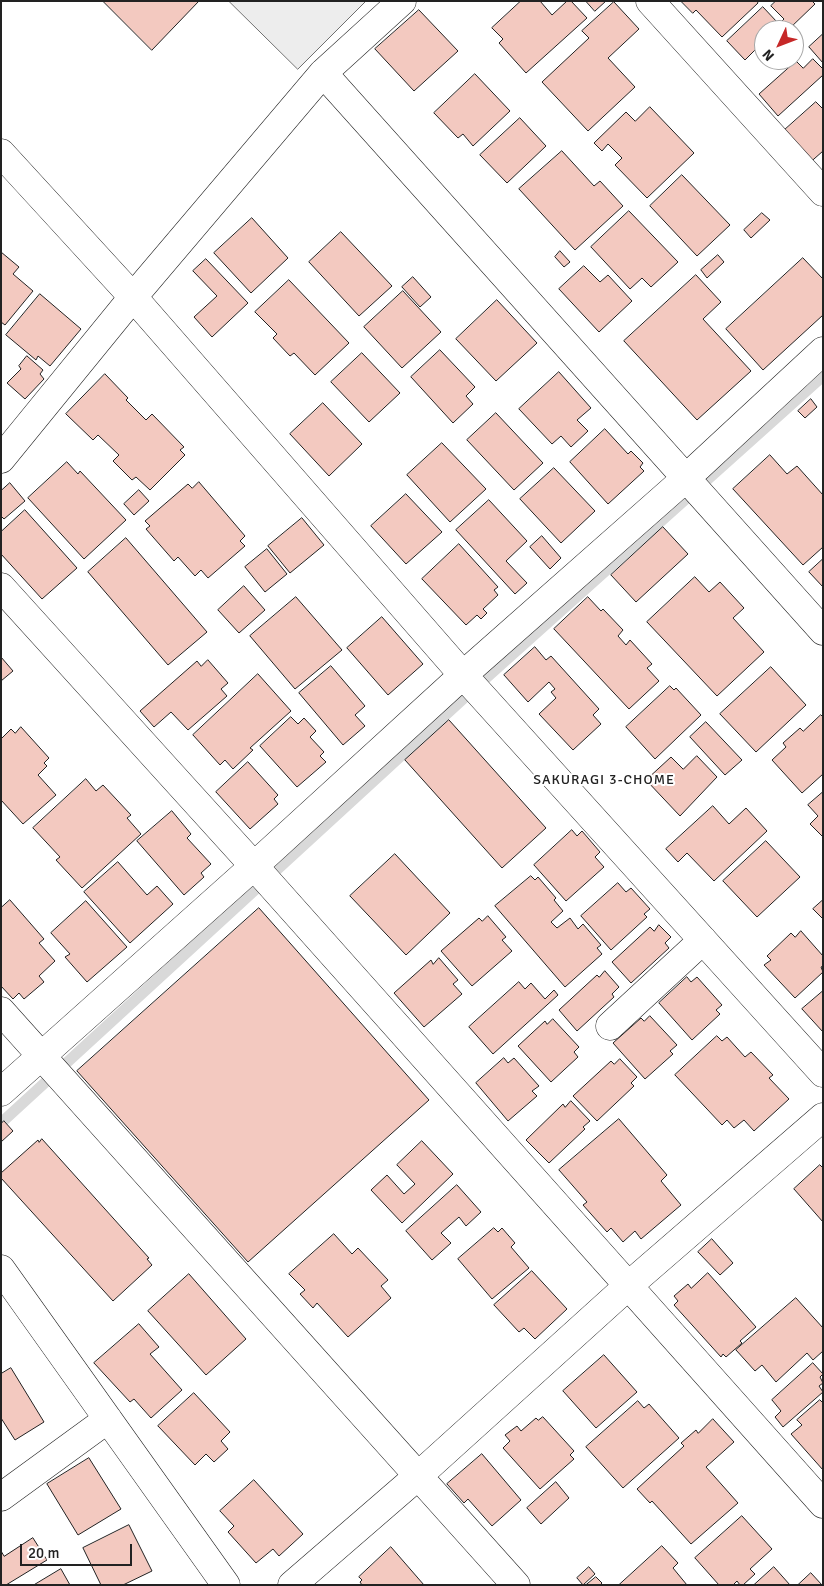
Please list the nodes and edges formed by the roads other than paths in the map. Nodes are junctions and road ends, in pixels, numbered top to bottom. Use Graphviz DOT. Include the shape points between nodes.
graph roads {
  1 [pos="402,1"];
  2 [pos="650,1"];
  3 [pos="322,73"];
  4 [pos="1,153"];
  5 [pos="823,192"];
  6 [pos="133,297"];
  7 [pos="823,351"];
  8 [pos="1,459"];
  9 [pos="686,479"];
  10 [pos="1,587"];
  11 [pos="823,631"];
  12 [pos="464,675"];
  13 [pos="254,866"];
  14 [pos="703,940"];
  15 [pos="1,1011"];
  16 [pos="610,1026"];
  17 [pos="42,1055"];
  18 [pos="823,1073"];
  19 [pos="1,1092"];
  20 [pos="823,1117"];
  21 [pos="1,1269"];
  22 [pos="628,1286"];
  23 [pos="108,1418"];
  24 [pos="418,1476"];
  25 [pos="1,1497"];
  26 [pos="823,1504"];
  27 [pos="226,1585"];
  28 [pos="292,1585"];
  29 [pos="516,1585"];
  1 -- 3 [label="street"];
  2 -- 5 [label="street"];
  3 -- 6 [label="street"];
  3 -- 9 [label="street"];
  4 -- 6 [label="street"];
  6 -- 8 [label="street"];
  6 -- 12 [label="street"];
  7 -- 9 [label="street"];
  9 -- 11 [label="street"];
  9 -- 12 [label="street"];
  10 -- 13 [label="street"];
  12 -- 13 [label="street"];
  12 -- 14 [label="street"];
  13 -- 17 [label="street"];
  13 -- 22 [label="street"];
  14 -- 16 [label="street"];
  14 -- 18 [label="street"];
  15 -- 17 [label="street"];
  17 -- 19 [label="street"];
  17 -- 24 [label="street"];
  20 -- 22 [label="street"];
  21 -- 23 [label="street"];
  22 -- 24 [label="street"];
  22 -- 26 [label="street"];
  23 -- 25 [label="street"];
  23 -- 27 [label="street"];
  24 -- 28 [label="street"];
  24 -- 29 [label="street"];
}
